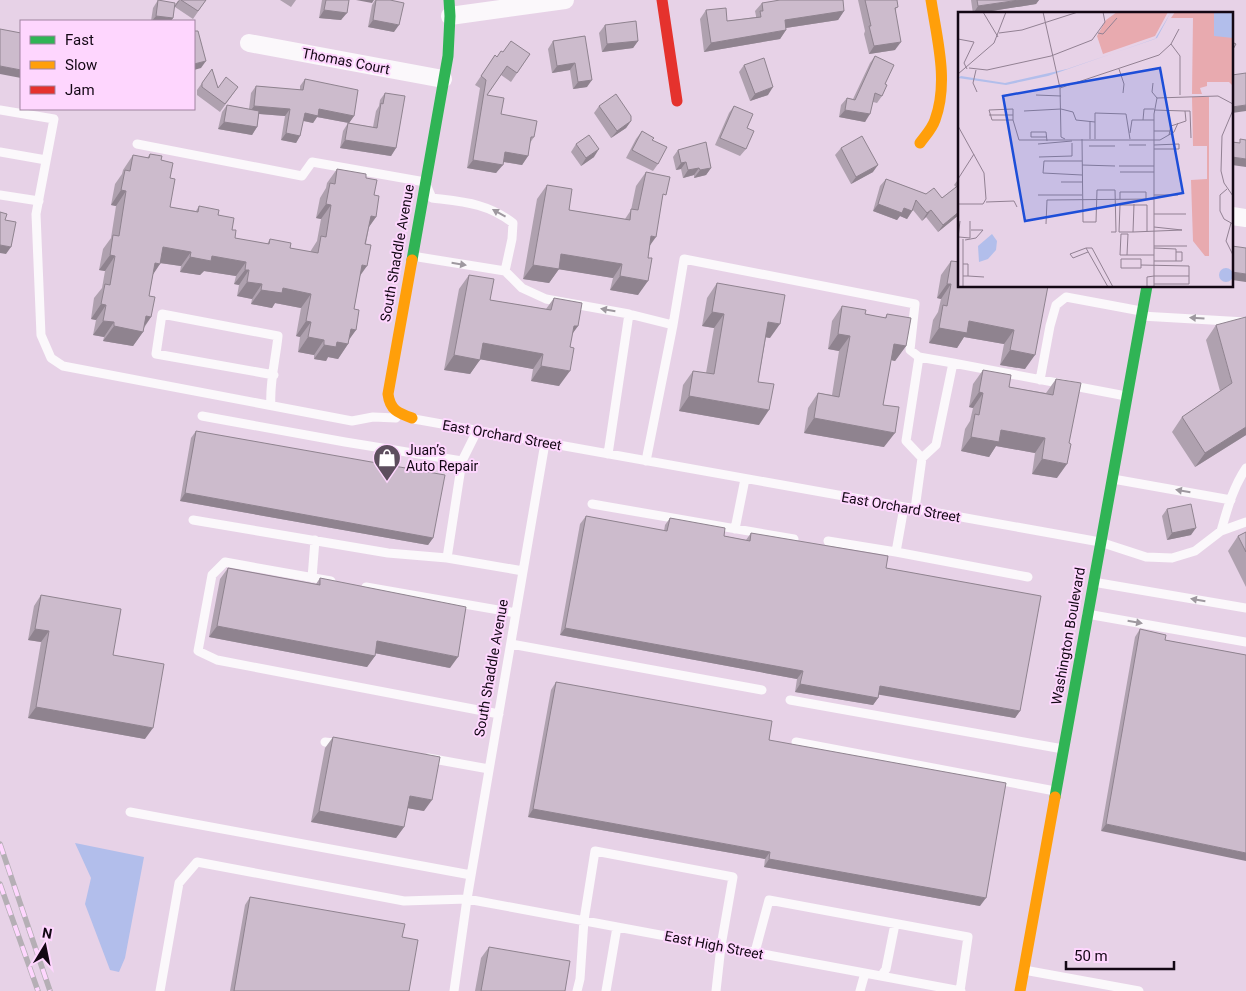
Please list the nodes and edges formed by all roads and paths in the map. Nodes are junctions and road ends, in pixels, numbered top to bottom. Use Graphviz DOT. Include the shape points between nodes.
graph roads {
  1 [pos="565,0"];
  2 [pos="662,0"];
  3 [pos="931,0"];
  4 [pos="449,8"];
  5 [pos="249,43"];
  6 [pos="443,79"];
  7 [pos="677,101"];
  8 [pos="0,110"];
  9 [pos="920,143"];
  10 [pos="137,144"];
  11 [pos="0,152"];
  12 [pos="46,160"];
  13 [pos="425,182"];
  14 [pos="0,195"];
  15 [pos="39,201"];
  16 [pos="412,256"];
  17 [pos="506,272"];
  18 [pos="1147,288"];
  19 [pos="1142,313"];
  20 [pos="629,314"];
  21 [pos="1246,322"];
  22 [pos="673,325"];
  23 [pos="919,357"];
  24 [pos="952,363"];
  25 [pos="274,375"];
  26 [pos="1040,380"];
  27 [pos="1126,396"];
  28 [pos="271,405"];
  29 [pos="202,416"];
  30 [pos="412,418"];
  31 [pos="477,430"];
  32 [pos="545,443"];
  33 [pos="608,454"];
  34 [pos="922,458"];
  35 [pos="462,461"];
  36 [pos="646,461"];
  37 [pos="1246,468"];
  38 [pos="1111,478"];
  39 [pos="745,479"];
  40 [pos="1231,500"];
  41 [pos="592,504"];
  42 [pos="904,507"];
  43 [pos="914,509"];
  44 [pos="193,520"];
  45 [pos="1246,522"];
  46 [pos="735,529"];
  47 [pos="1220,531"];
  48 [pos="794,539"];
  49 [pos="315,540"];
  50 [pos="828,541"];
  51 [pos="1100,542"];
  52 [pos="896,552"];
  53 [pos="447,558"];
  54 [pos="523,571"];
  55 [pos="1028,577"];
  56 [pos="312,578"];
  57 [pos="1093,582"];
  58 [pos="341,583"];
  59 [pos="360,586"];
  60 [pos="1246,608"];
  61 [pos="516,614"];
  62 [pos="1087,614"];
  63 [pos="1246,642"];
  64 [pos="511,644"];
  65 [pos="762,690"];
  66 [pos="790,700"];
  67 [pos="499,714"];
  68 [pos="324,742"];
  69 [pos="796,742"];
  70 [pos="352,746"];
  71 [pos="1063,749"];
  72 [pos="415,756"];
  73 [pos="489,769"];
  74 [pos="1055,791"];
  75 [pos="130,812"];
  76 [pos="471,875"];
  77 [pos="467,899"];
  78 [pos="584,920"];
  79 [pos="895,924"];
  80 [pos="617,926"];
  81 [pos="721,946"];
  82 [pos="755,952"];
  83 [pos="1023,970"];
  84 [pos="865,973"];
  85 [pos="881,976"];
  86 [pos="160,991"];
  87 [pos="454,991"];
  88 [pos="577,991"];
  89 [pos="606,991"];
  90 [pos="716,991"];
  91 [pos="860,991"];
  92 [pos="960,991"];
  93 [pos="1020,991"];
  94 [pos="1139,991"];
  1 -- 4 [label="street"];
  2 -- 7 [label="street"];
  3 -- 9 [label="street" via="942,77 941,94 934,122"];
  4 -- 6 [label="street, South Shaddle Avenue" via="448,56"];
  5 -- 6 [label="street, Thomas Court"];
  6 -- 13 [label="street, South Shaddle Avenue"];
  8 -- 12 [label="lane, East Orchard Street" via="54,119"];
  10 -- 13 [label="lane" via="302,176 312,162"];
  11 -- 12 [label="lane"];
  12 -- 15 [label="lane, East Orchard Street"];
  13 -- 16 [label="street, South Shaddle Avenue"];
  17 -- 13 [label="lane, one-way" via="513,223 498,212 476,204 432,198"];
  14 -- 15 [label="lane"];
  15 -- 28 [label="lane, East Orchard Street" via="36,214 41,335 51,358 63,366"];
  16 -- 17 [label="lane, one-way"];
  16 -- 30 [label="street, South Shaddle Avenue" via="388,394 392,410"];
  20 -- 17 [label="lane, one-way" via="546,300 522,288"];
  18 -- 19 [label="street, Washington Boulevard"];
  21 -- 19 [label="lane, one-way"];
  19 -- 26 [label="lane" via="1066,298 1056,305"];
  19 -- 27 [label="street, Washington Boulevard"];
  20 -- 22 [label="lane"];
  20 -- 33 [label="lane"];
  22 -- 23 [label="lane" via="684,258 915,304 910,350"];
  22 -- 36 [label="lane"];
  23 -- 24 [label="lane"];
  23 -- 34 [label="lane" via="906,441"];
  24 -- 26 [label="lane"];
  24 -- 34 [label="lane" via="936,445"];
  25 -- 25 [label="lane" via="278,336 162,314 156,354"];
  25 -- 28 [label="lane"];
  26 -- 27 [label="lane"];
  27 -- 38 [label="street, Washington Boulevard"];
  28 -- 30 [label="lane, East Orchard Street" via="352,421 373,417"];
  29 -- 35 [label="lane"];
  30 -- 31 [label="lane, East Orchard Street"];
  31 -- 32 [label="lane, East Orchard Street"];
  31 -- 35 [label="lane"];
  32 -- 33 [label="lane, East Orchard Street"];
  32 -- 54 [label="lane, South Shaddle Avenue"];
  33 -- 36 [label="lane, East Orchard Street"];
  34 -- 43 [label="lane"];
  35 -- 53 [label="lane"];
  36 -- 39 [label="lane, East Orchard Street"];
  37 -- 40 [label="lane"];
  40 -- 38 [label="lane, one-way"];
  38 -- 51 [label="street, Washington Boulevard"];
  39 -- 42 [label="lane, East Orchard Street"];
  39 -- 46 [label="lane"];
  40 -- 47 [label="lane"];
  41 -- 46 [label="lane"];
  42 -- 43 [label="lane, East Orchard Street"];
  42 -- 52 [label="lane"];
  43 -- 51 [label="lane, East Orchard Street"];
  44 -- 49 [label="lane"];
  45 -- 47 [label="lane"];
  46 -- 48 [label="lane"];
  47 -- 51 [label="lane, East Orchard Street" via="1195,551 1172,558 1146,557"];
  49 -- 53 [label="lane" via="388,553"];
  49 -- 56 [label="lane"];
  50 -- 52 [label="lane"];
  51 -- 57 [label="street, Washington Boulevard"];
  52 -- 55 [label="lane"];
  53 -- 54 [label="lane"];
  54 -- 61 [label="lane, South Shaddle Avenue"];
  56 -- 58 [label="lane"];
  56 -- 67 [label="lane" via="225,562 212,575 198,651 217,660"];
  60 -- 57 [label="lane, one-way"];
  57 -- 62 [label="street, Washington Boulevard"];
  59 -- 61 [label="lane"];
  61 -- 64 [label="lane, South Shaddle Avenue"];
  62 -- 63 [label="lane, one-way"];
  62 -- 71 [label="street, Washington Boulevard"];
  64 -- 65 [label="lane"];
  64 -- 67 [label="lane, South Shaddle Avenue"];
  66 -- 71 [label="lane"];
  67 -- 73 [label="lane, South Shaddle Avenue"];
  68 -- 70 [label="lane"];
  69 -- 74 [label="lane"];
  71 -- 74 [label="street, Washington Boulevard"];
  72 -- 73 [label="lane"];
  73 -- 76 [label="lane, South Shaddle Avenue"];
  74 -- 83 [label="street, Washington Boulevard"];
  75 -- 76 [label="lane"];
  76 -- 77 [label="lane, South Shaddle Avenue"];
  77 -- 78 [label="lane, East High Street"];
  77 -- 86 [label="lane, East High Street" via="404,901 197,862 179,883"];
  77 -- 87 [label="lane, South Shaddle Avenue"];
  78 -- 80 [label="lane, East High Street"];
  78 -- 81 [label="lane" via="595,851 733,877"];
  78 -- 88 [label="lane"];
  79 -- 82 [label="lane" via="769,900"];
  79 -- 85 [label="lane" via="886,969"];
  79 -- 92 [label="lane" via="968,937"];
  80 -- 81 [label="lane, East High Street"];
  80 -- 89 [label="lane"];
  81 -- 82 [label="lane, East High Street"];
  81 -- 90 [label="lane"];
  82 -- 84 [label="lane, East High Street"];
  83 -- 93 [label="street, Washington Boulevard"];
  83 -- 94 [label="lane"];
  84 -- 85 [label="lane, East High Street"];
  84 -- 91 [label="lane"];
  85 -- 92 [label="lane, East High Street"];
}
